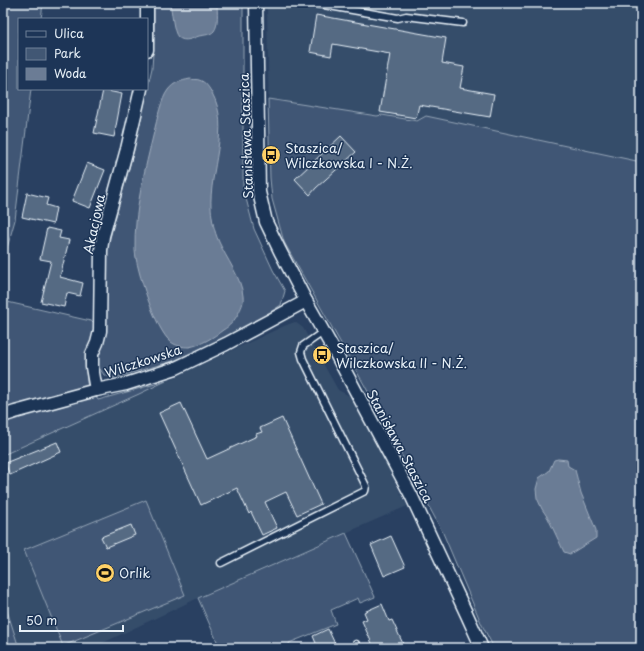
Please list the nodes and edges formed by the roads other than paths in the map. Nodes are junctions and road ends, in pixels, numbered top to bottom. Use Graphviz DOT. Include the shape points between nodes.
graph roads {
  1 [pos="147,3"];
  2 [pos="256,3"];
  3 [pos="317,3"];
  4 [pos="147,18"];
  5 [pos="463,23"];
  6 [pos="141,90"];
  7 [pos="306,301"];
  8 [pos="323,332"];
  9 [pos="96,390"];
  10 [pos="3,416"];
  11 [pos="221,563"];
  12 [pos="479,647"];
  1 -- 4 [label="street"];
  2 -- 7 [label="street, Stanisława Staszica" via="259,192 266,222"];
  3 -- 5 [label="lane" via="398,18 406,16"];
  6 -- 9 [label="street, Akacjowa" via="101,250 100,331 92,354"];
  7 -- 8 [label="street, Stanisława Staszica"];
  7 -- 9 [label="street, Wilczkowska" via="176,368 126,384"];
  8 -- 11 [label="lane" via="303,346 301,352 366,486 365,491"];
  8 -- 12 [label="street, Stanisława Staszica" via="411,495 467,615"];
  9 -- 10 [label="street, Wilczkowska"];
}
